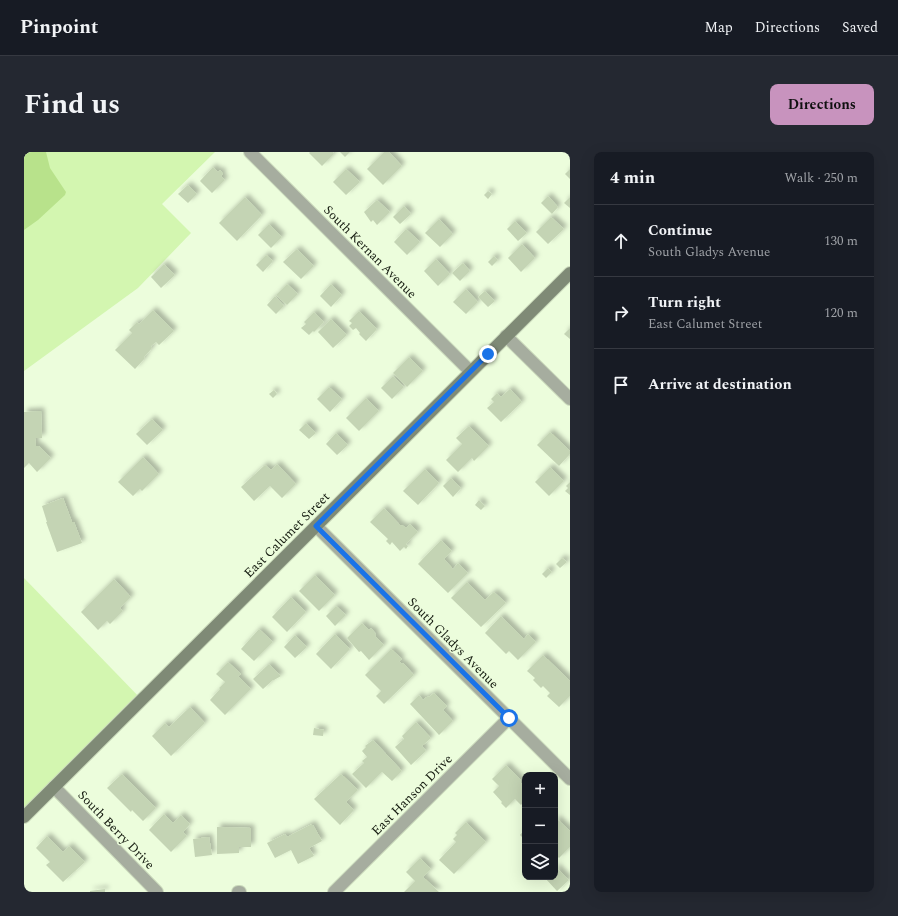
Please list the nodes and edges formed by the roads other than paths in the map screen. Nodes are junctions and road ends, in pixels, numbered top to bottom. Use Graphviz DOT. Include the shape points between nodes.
graph roads {
  1 [pos="250,152"];
  2 [pos="570,273"];
  3 [pos="506,336"];
  4 [pos="470,371"];
  5 [pos="570,399"];
  6 [pos="316,526"];
  7 [pos="509,718"];
  8 [pos="570,779"];
  9 [pos="54,787"];
  10 [pos="24,817"];
  11 [pos="157,892"];
  12 [pos="334,892"];
  1 -- 4 [label="street, South Kernan Avenue"];
  2 -- 3 [label="main road, East Calumet Street"];
  3 -- 4 [label="main road, East Calumet Street"];
  3 -- 5 [label="street"];
  4 -- 6 [label="main road, East Calumet Street"];
  6 -- 7 [label="street, South Gladys Avenue"];
  6 -- 9 [label="main road, East Calumet Street"];
  7 -- 8 [label="street, South Gladys Avenue"];
  7 -- 12 [label="street, East Hanson Drive"];
  9 -- 10 [label="main road, East Calumet Street"];
  9 -- 11 [label="street, South Berry Drive"];
}
